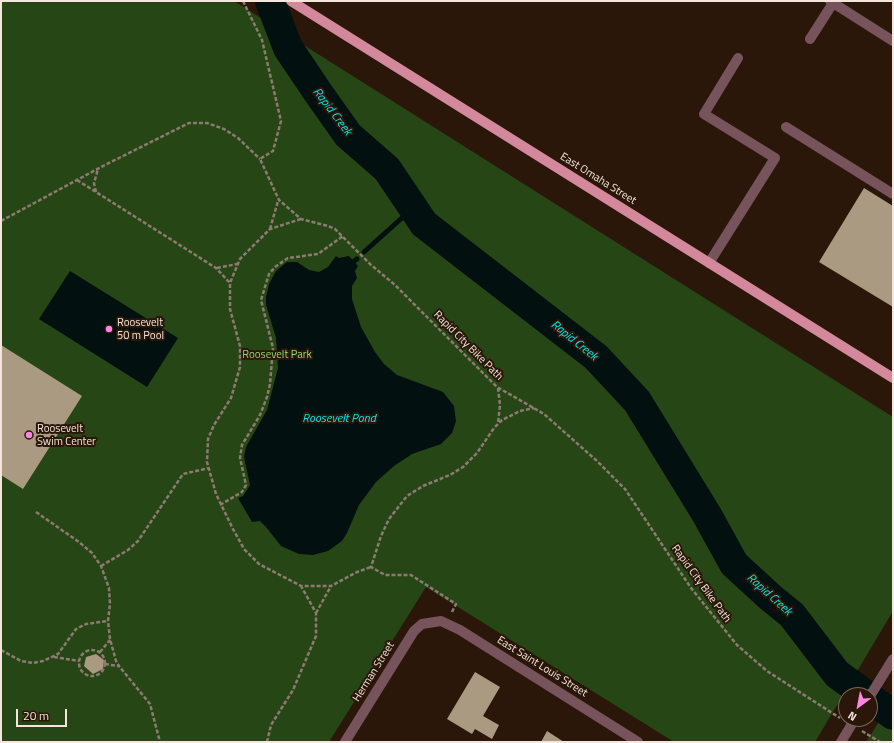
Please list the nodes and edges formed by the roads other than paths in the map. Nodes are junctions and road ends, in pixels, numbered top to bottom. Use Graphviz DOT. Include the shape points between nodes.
graph roads {
  1 [pos="291,1"];
  2 [pos="831,2"];
  3 [pos="810,39"];
  4 [pos="893,41"];
  5 [pos="738,58"];
  6 [pos="786,127"];
  7 [pos="893,194"];
  8 [pos="709,263"];
  9 [pos="893,378"];
  10 [pos="430,622"];
  11 [pos="893,660"];
  12 [pos="876,687"];
  13 [pos="848,727"];
  14 [pos="345,742"];
  15 [pos="638,742"];
  16 [pos="841,742"];
  1 -- 8 [label="main road, East Omaha Street"];
  2 -- 3 [label="street"];
  2 -- 4 [label="street"];
  5 -- 8 [label="street" via="704,114 775,158"];
  6 -- 7 [label="street"];
  8 -- 9 [label="main road, East Omaha Street"];
  10 -- 14 [label="street, Herman Street" via="422,624 414,631"];
  10 -- 15 [label="street, East Saint Louis Street" via="441,621 460,630"];
  11 -- 12 [label="street"];
  13 -- 16 [label="street, bridge"];
}
